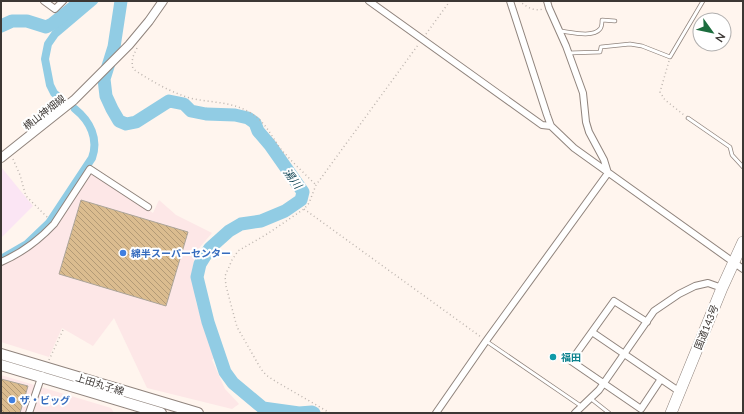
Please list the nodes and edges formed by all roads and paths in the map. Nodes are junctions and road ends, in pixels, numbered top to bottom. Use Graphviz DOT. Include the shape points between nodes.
graph roads {
  1 [pos="44,1"];
  2 [pos="63,1"];
  3 [pos="163,1"];
  4 [pos="369,1"];
  5 [pos="450,1"];
  6 [pos="510,1"];
  7 [pos="519,1"];
  8 [pos="547,1"];
  9 [pos="703,1"];
  10 [pos="548,8"];
  11 [pos="615,21"];
  12 [pos="559,31"];
  13 [pos="422,39"];
  14 [pos="131,43"];
  15 [pos="569,54"];
  16 [pos="670,57"];
  17 [pos="688,118"];
  18 [pos="551,126"];
  19 [pos="10,151"];
  20 [pos="1,158"];
  21 [pos="743,167"];
  22 [pos="608,173"];
  23 [pos="316,185"];
  24 [pos="148,207"];
  25 [pos="304,209"];
  26 [pos="50,219"];
  27 [pos="743,242"];
  28 [pos="1,262"];
  29 [pos="733,262"];
  30 [pos="743,269"];
  31 [pos="722,288"];
  32 [pos="646,322"];
  33 [pos="63,330"];
  34 [pos="592,332"];
  35 [pos="486,341"];
  36 [pos="1,354"];
  37 [pos="625,354"];
  38 [pos="1,365"];
  39 [pos="45,367"];
  40 [pos="42,377"];
  41 [pos="661,379"];
  42 [pos="603,384"];
  43 [pos="680,392"];
  44 [pos="590,398"];
  45 [pos="581,406"];
  46 [pos="29,413"];
  47 [pos="161,413"];
  48 [pos="198,413"];
  49 [pos="330,413"];
  50 [pos="436,413"];
  51 [pos="575,413"];
  52 [pos="609,413"];
  53 [pos="671,413"];
  1 -- 2 [label="street" via="55,9"];
  3 -- 14 [label="street"];
  4 -- 13 [label="street"];
  5 -- 13 [label="path"];
  6 -- 18 [label="street"];
  7 -- 10 [label="path" via="534,10"];
  8 -- 10 [label="street"];
  9 -- 16 [label="lane"];
  10 -- 12 [label="street"];
  11 -- 12 [label="lane" via="602,20 599,30 585,34"];
  12 -- 15 [label="street"];
  13 -- 18 [label="street" via="542,126"];
  13 -- 23 [label="path"];
  14 -- 19 [label="street, 横山神畑線" via="74,100"];
  14 -- 23 [label="path" via="137,46 131,62 133,69 177,93 191,98 228,103 247,111 263,122 281,148"];
  15 -- 16 [label="lane" via="600,52 601,47 630,44"];
  15 -- 22 [label="street" via="582,93 589,132"];
  16 -- 17 [label="path" via="660,92 665,100"];
  17 -- 21 [label="lane" via="730,147 732,155"];
  18 -- 22 [label="street" via="574,148"];
  19 -- 20 [label="street, 横山神畑線"];
  19 -- 26 [label="path" via="27,197"];
  22 -- 29 [label="street"];
  22 -- 35 [label="street"];
  23 -- 25 [label="path"];
  24 -- 28 [label="street" via="90,169 47,232 20,253"];
  25 -- 35 [label="path"];
  25 -- 49 [label="path" via="238,251 228,267 225,276 226,286 237,327 261,369 275,381"];
  27 -- 29 [label="highway, 国道143号"];
  29 -- 30 [label="street"];
  29 -- 31 [label="highway, 国道143号"];
  31 -- 32 [label="street" via="708,283 695,286 654,311"];
  31 -- 43 [label="highway, 国道143号"];
  32 -- 34 [label="street" via="614,301"];
  32 -- 37 [label="street"];
  33 -- 39 [label="path"];
  34 -- 37 [label="street"];
  34 -- 42 [label="street" via="571,361"];
  35 -- 45 [label="lane"];
  35 -- 50 [label="street"];
  36 -- 39 [label="main road, 上田丸子線"];
  37 -- 41 [label="street"];
  37 -- 42 [label="street"];
  38 -- 40 [label="main road, 上田丸子線"];
  39 -- 40 [label="street"];
  39 -- 48 [label="main road, 上田丸子線"];
  40 -- 46 [label="street"];
  40 -- 47 [label="main road, 上田丸子線"];
  41 -- 42 [label="street" via="641,409"];
  41 -- 43 [label="street"];
  42 -- 44 [label="street"];
  43 -- 53 [label="highway, 国道143号"];
  44 -- 45 [label="street"];
  44 -- 52 [label="lane"];
  45 -- 51 [label="street"];
}
